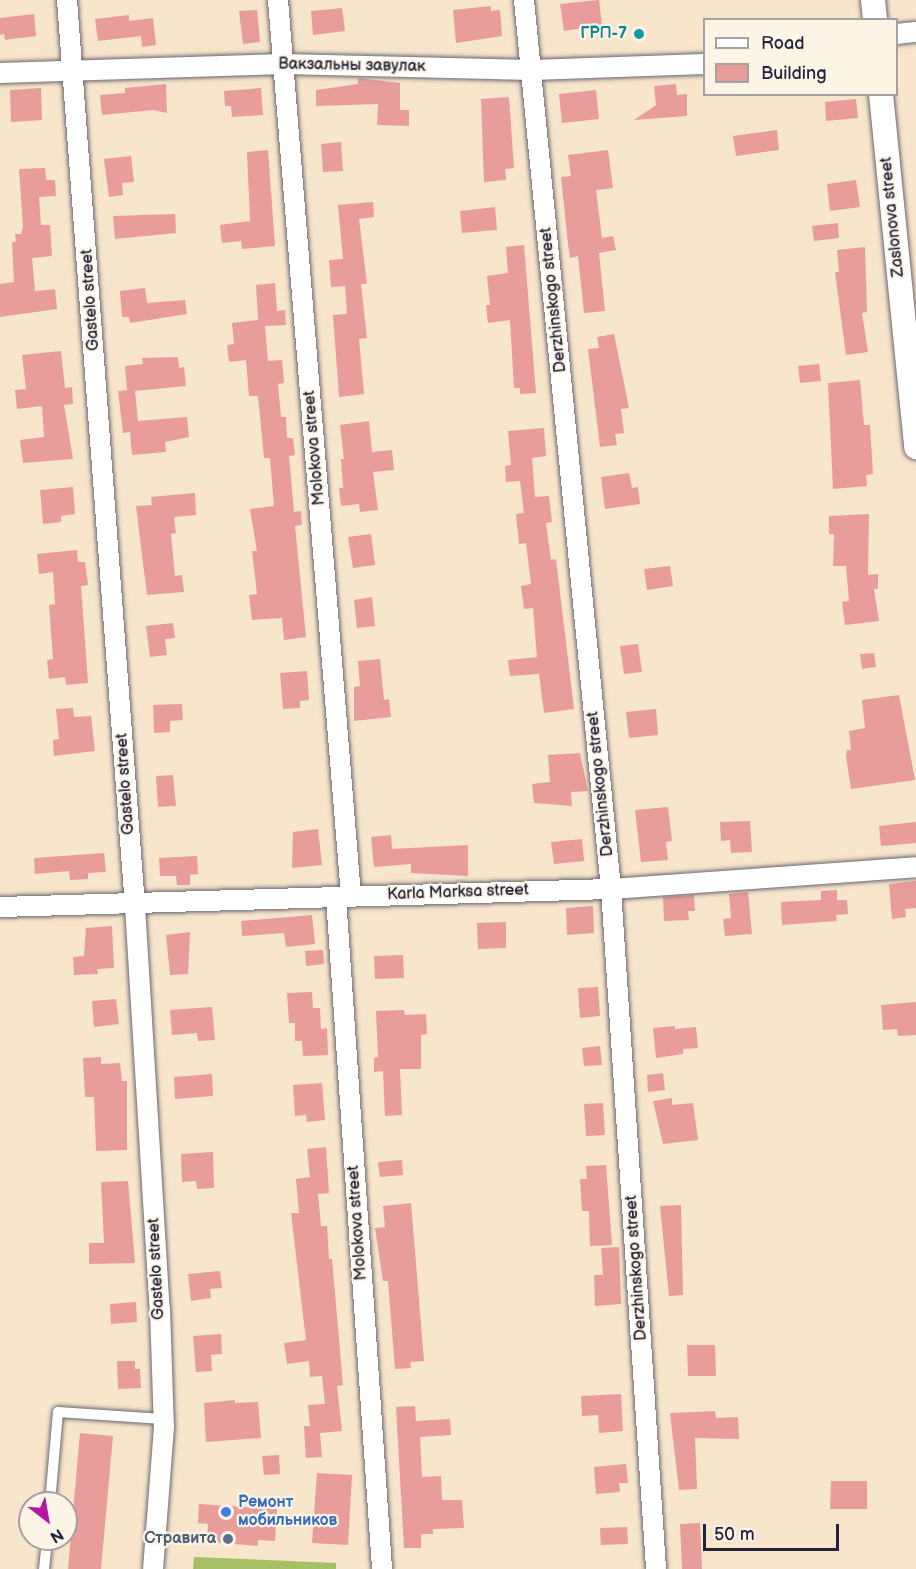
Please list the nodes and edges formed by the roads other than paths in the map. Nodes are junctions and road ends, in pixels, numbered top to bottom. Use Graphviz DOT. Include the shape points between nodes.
graph roads {
  1 [pos="67,0"];
  2 [pos="279,0"];
  3 [pos="524,0"];
  4 [pos="873,0"];
  5 [pos="875,18"];
  6 [pos="916,32"];
  7 [pos="898,34"];
  8 [pos="284,64"];
  9 [pos="703,64"];
  10 [pos="532,70"];
  11 [pos="0,72"];
  12 [pos="74,73"];
  13 [pos="881,96"];
  14 [pos="916,447"];
  15 [pos="916,867"];
  16 [pos="611,889"];
  17 [pos="343,897"];
  18 [pos="135,906"];
  19 [pos="0,908"];
  20 [pos="163,1419"];
  21 [pos="51,1491"];
  22 [pos="46,1551"];
  23 [pos="44,1569"];
  24 [pos="153,1569"];
  25 [pos="382,1569"];
  26 [pos="657,1569"];
  1 -- 12 [label="street, Gastelo street"];
  2 -- 8 [label="street, Molokova street"];
  3 -- 10 [label="street, Derzhinskogo street"];
  4 -- 5 [label="street"];
  6 -- 7 [label="street"];
  8 -- 10 [label="street, Вакзальны завулак"];
  8 -- 12 [label="street, Вакзальны завулак"];
  8 -- 17 [label="street, Molokova street"];
  9 -- 10 [label="street, Вакзальны завулак"];
  10 -- 16 [label="street, Derzhinskogo street"];
  11 -- 12 [label="street, Вакзальны завулак"];
  12 -- 18 [label="street, Gastelo street"];
  13 -- 14 [label="street, Zaslonova street"];
  15 -- 16 [label="street, Karla Marksa street"];
  16 -- 17 [label="street, Karla Marksa street"];
  16 -- 26 [label="street, Derzhinskogo street"];
  17 -- 18 [label="street, Karla Marksa street"];
  17 -- 25 [label="street, Molokova street"];
  18 -- 19 [label="street, Karla Marksa street"];
  18 -- 20 [label="street, Gastelo street"];
  20 -- 21 [label="lane" via="58,1412"];
  20 -- 24 [label="street, Gastelo street"];
  22 -- 23 [label="lane"];
}
